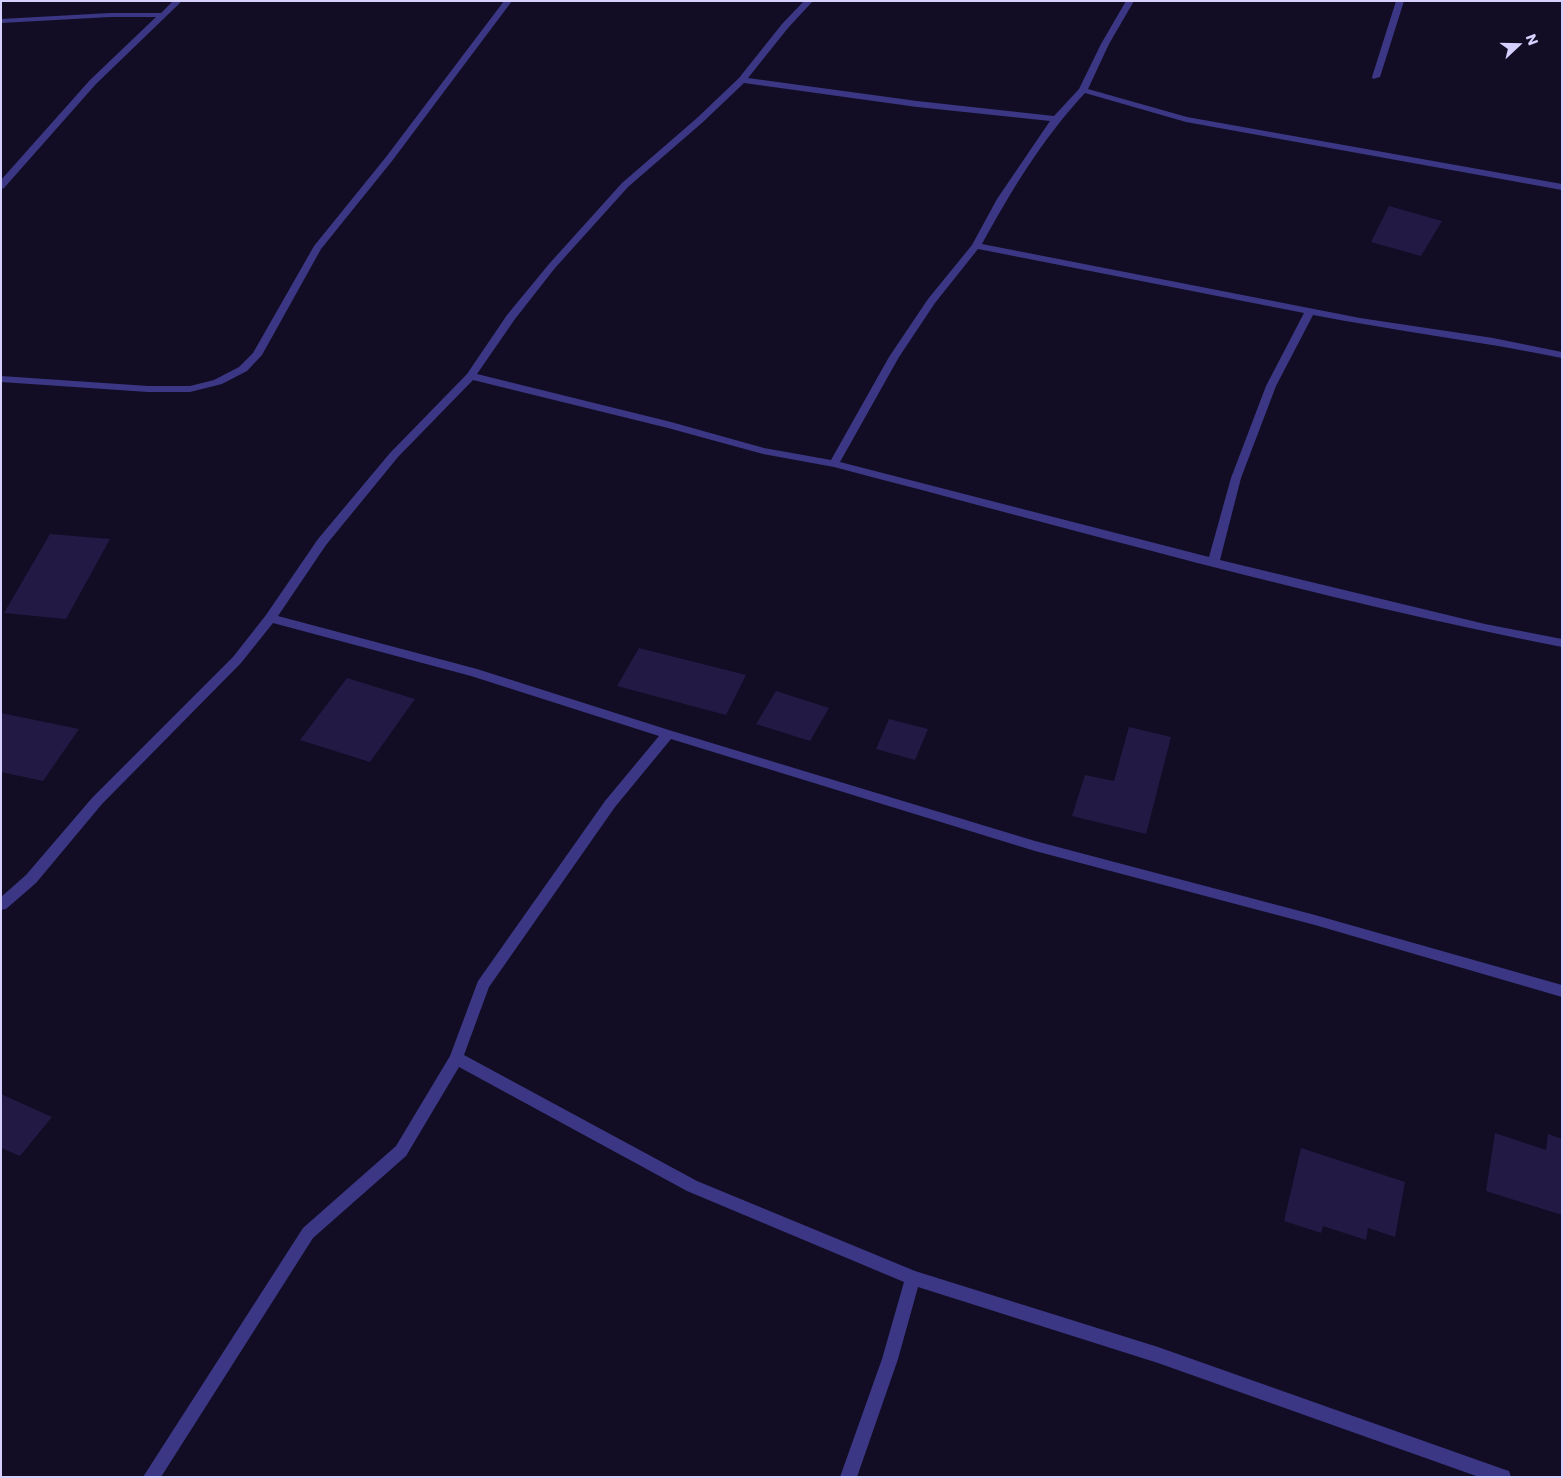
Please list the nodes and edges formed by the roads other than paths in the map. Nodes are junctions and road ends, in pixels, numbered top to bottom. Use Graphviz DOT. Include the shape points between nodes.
graph roads {
  1 [pos="178,1"];
  2 [pos="508,1"];
  3 [pos="809,1"];
  4 [pos="1130,1"];
  5 [pos="1400,1"];
  6 [pos="162,15"];
  7 [pos="1,21"];
  8 [pos="1376,78"];
  9 [pos="742,80"];
  10 [pos="1083,90"];
  11 [pos="1056,119"];
  12 [pos="1,186"];
  13 [pos="1562,187"];
  14 [pos="976,246"];
  15 [pos="1310,311"];
  16 [pos="1562,355"];
  17 [pos="472,376"];
  18 [pos="1,379"];
  19 [pos="834,464"];
  20 [pos="1213,563"];
  21 [pos="270,618"];
  22 [pos="1562,643"];
  23 [pos="668,734"];
  24 [pos="1,905"];
  25 [pos="1562,991"];
  26 [pos="456,1058"];
  27 [pos="912,1278"];
  28 [pos="151,1477"];
  29 [pos="848,1477"];
  30 [pos="1503,1477"];
  1 -- 6 [label="street"];
  2 -- 18 [label="street" via="389,159 317,248 257,355 243,369 218,382 190,389"];
  3 -- 9 [label="street"];
  4 -- 10 [label="street"];
  5 -- 8 [label="street"];
  6 -- 7 [label="street"];
  6 -- 12 [label="street" via="93,82"];
  9 -- 11 [label="street"];
  9 -- 17 [label="street" via="625,185 511,317"];
  10 -- 11 [label="street"];
  10 -- 13 [label="street" via="1186,119"];
  11 -- 14 [label="street" via="1002,199"];
  14 -- 15 [label="street"];
  14 -- 19 [label="street" via="932,301 894,357"];
  15 -- 16 [label="street"];
  15 -- 20 [label="street" via="1271,386 1236,478"];
  17 -- 19 [label="street" via="764,451"];
  17 -- 21 [label="street" via="394,455 328,535"];
  19 -- 20 [label="street"];
  20 -- 22 [label="street" via="1485,628"];
  21 -- 23 [label="street" via="473,672"];
  21 -- 24 [label="street" via="237,660 97,801 32,879"];
  23 -- 25 [label="street" via="1035,846 1315,920"];
  23 -- 26 [label="street" via="610,804 483,985"];
  26 -- 27 [label="street" via="692,1186"];
  26 -- 28 [label="street" via="401,1151 308,1233"];
  27 -- 29 [label="street" via="890,1359"];
  27 -- 30 [label="street" via="1158,1355"];
}
